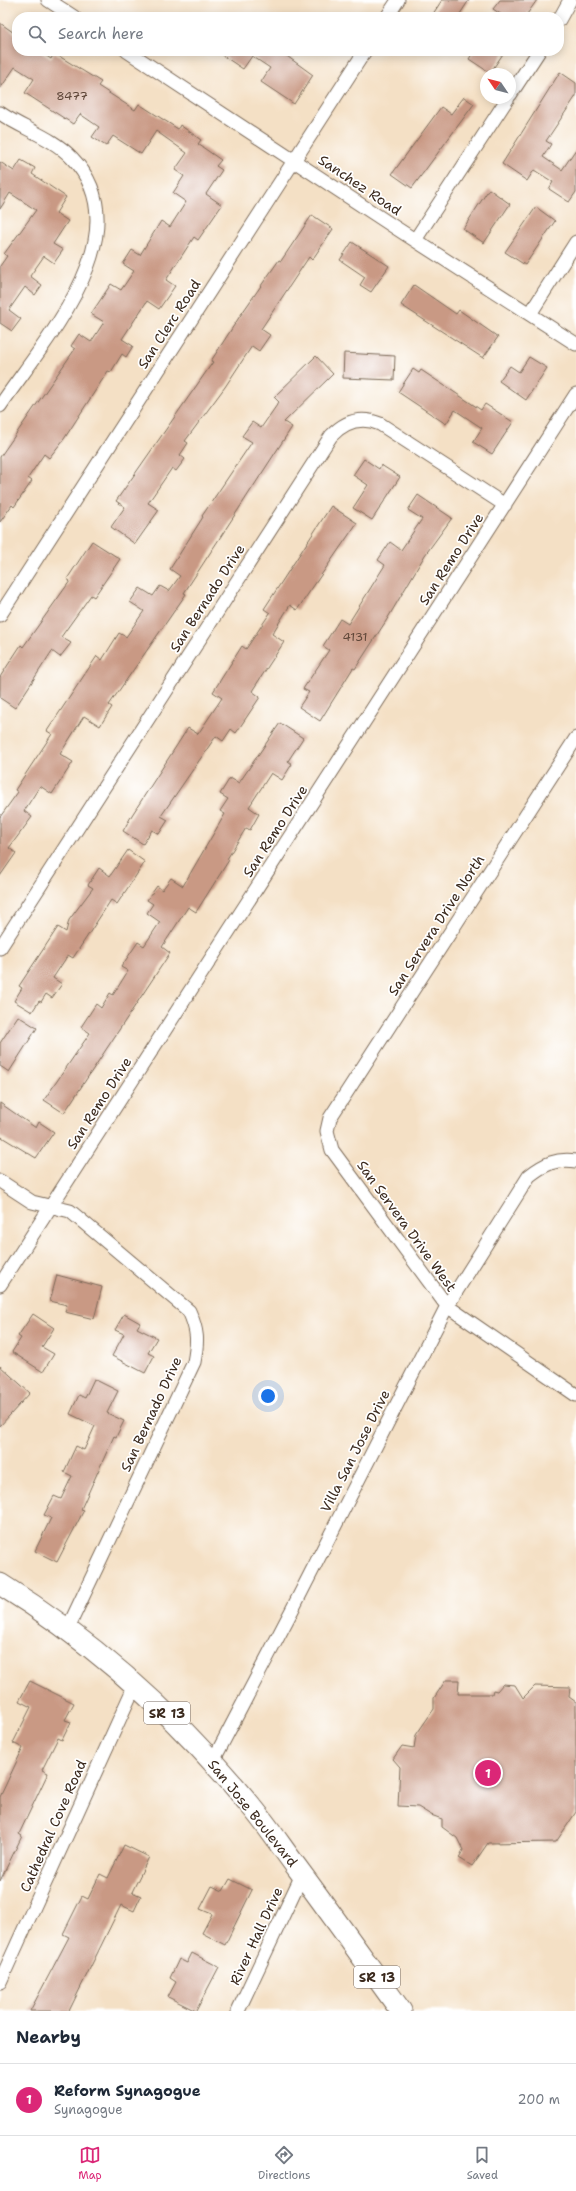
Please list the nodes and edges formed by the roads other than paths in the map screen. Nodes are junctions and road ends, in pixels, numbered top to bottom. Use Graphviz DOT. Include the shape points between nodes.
graph roads {
  1 [pos="48,0"];
  2 [pos="398,0"];
  3 [pos="570,0"];
  4 [pos="66,12"];
  5 [pos="390,12"];
  6 [pos="563,12"];
  7 [pos="135,56"];
  8 [pos="362,56"];
  9 [pos="536,56"];
  10 [pos="516,86"];
  11 [pos="504,104"];
  12 [pos="0,113"];
  13 [pos="294,161"];
  14 [pos="415,240"];
  15 [pos="576,242"];
  16 [pos="530,314"];
  17 [pos="576,344"];
  18 [pos="576,394"];
  19 [pos="0,406"];
  20 [pos="505,505"];
  21 [pos="0,614"];
  22 [pos="576,738"];
  23 [pos="0,948"];
  24 [pos="327,1131"];
  25 [pos="576,1161"];
  26 [pos="0,1181"];
  27 [pos="51,1206"];
  28 [pos="0,1285"];
  29 [pos="447,1306"];
  30 [pos="576,1395"];
  31 [pos="0,1584"];
  32 [pos="67,1630"];
  33 [pos="135,1684"];
  34 [pos="213,1761"];
  35 [pos="302,1875"];
  36 [pos="0,1982"];
  37 [pos="238,2011"];
  38 [pos="402,2011"];
  1 -- 4 [label="street"];
  2 -- 5 [label="street"];
  3 -- 6 [label="street"];
  7 -- 13 [label="street, Sanchez Road"];
  8 -- 13 [label="street, San Clerc Road"];
  9 -- 10 [label="street"];
  11 -- 14 [label="street"];
  12 -- 19 [label="street" via="50,140 82,169 94,195 97,226 91,257 64,313"];
  13 -- 14 [label="street, Sanchez Road"];
  13 -- 21 [label="street, San Clerc Road"];
  14 -- 16 [label="street, Sanchez Road"];
  15 -- 16 [label="street"];
  16 -- 17 [label="street, Sanchez Road"];
  18 -- 20 [label="street, San Remo Drive"];
  20 -- 23 [label="street, San Bernado Drive" via="380,424 369,420 354,420 341,426 331,436"];
  20 -- 27 [label="street, San Remo Drive"];
  22 -- 24 [label="street, San Servera Drive North" via="330,1118"];
  24 -- 29 [label="street, San Servera Drive West" via="332,1150"];
  25 -- 29 [label="street, Villa San Jose Drive" via="563,1159 541,1166 529,1176"];
  26 -- 27 [label="street, San Bernado Drive" via="32,1202"];
  27 -- 28 [label="street, San Remo Drive"];
  27 -- 32 [label="street, San Bernado Drive" via="70,1211 188,1311 196,1326 198,1344 194,1362"];
  29 -- 30 [label="street, San Servera Drive West"];
  29 -- 34 [label="street, Villa San Jose Drive"];
  31 -- 32 [label="main road, San Jose Boulevard / SR 13"];
  32 -- 33 [label="main road, San Jose Boulevard / SR 13"];
  33 -- 34 [label="main road, San Jose Boulevard / SR 13"];
  33 -- 36 [label="street, Cathedral Cove Road"];
  34 -- 35 [label="main road, San Jose Boulevard / SR 13" via="252,1807"];
  35 -- 37 [label="street, River Hall Drive"];
  35 -- 38 [label="main road, San Jose Boulevard / SR 13"];
}
